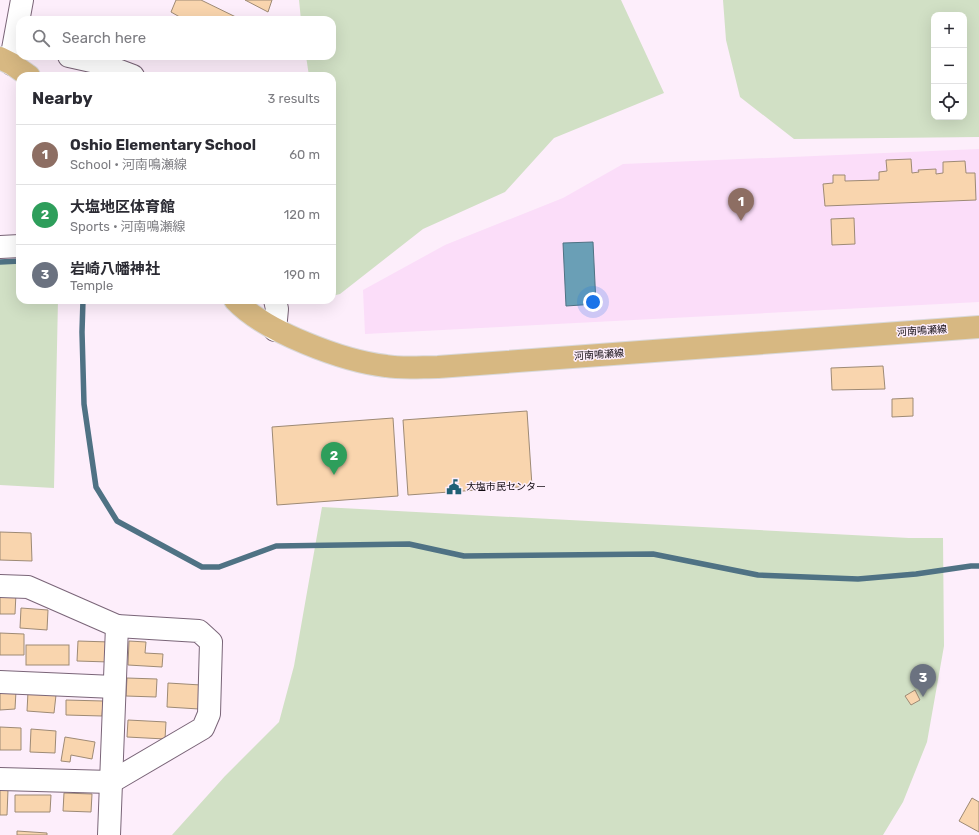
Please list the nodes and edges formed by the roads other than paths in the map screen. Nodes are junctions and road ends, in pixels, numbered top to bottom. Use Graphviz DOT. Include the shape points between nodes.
graph roads {
  1 [pos="22,0"];
  2 [pos="20,16"];
  3 [pos="87,60"];
  4 [pos="122,72"];
  5 [pos="16,246"];
  6 [pos="0,247"];
  7 [pos="238,304"];
  8 [pos="276,304"];
  9 [pos="979,327"];
  10 [pos="275,330"];
  11 [pos="0,586"];
  12 [pos="117,626"];
  13 [pos="0,682"];
  14 [pos="114,687"];
  15 [pos="0,779"];
  16 [pos="111,782"];
  17 [pos="109,835"];
  1 -- 2 [label="street"];
  3 -- 4 [label="street"];
  5 -- 6 [label="street"];
  7 -- 10 [label="main road, 河南鳴瀬線"];
  8 -- 10 [label="street"];
  9 -- 10 [label="main road, 河南鳴瀬線" via="438,367 387,367 364,362 324,350"];
  11 -- 12 [label="street" via="28,587"];
  12 -- 14 [label="street"];
  12 -- 16 [label="street" via="199,631 212,642 209,714 203,728"];
  13 -- 14 [label="street"];
  14 -- 16 [label="street"];
  15 -- 16 [label="street"];
  16 -- 17 [label="street"];
}
